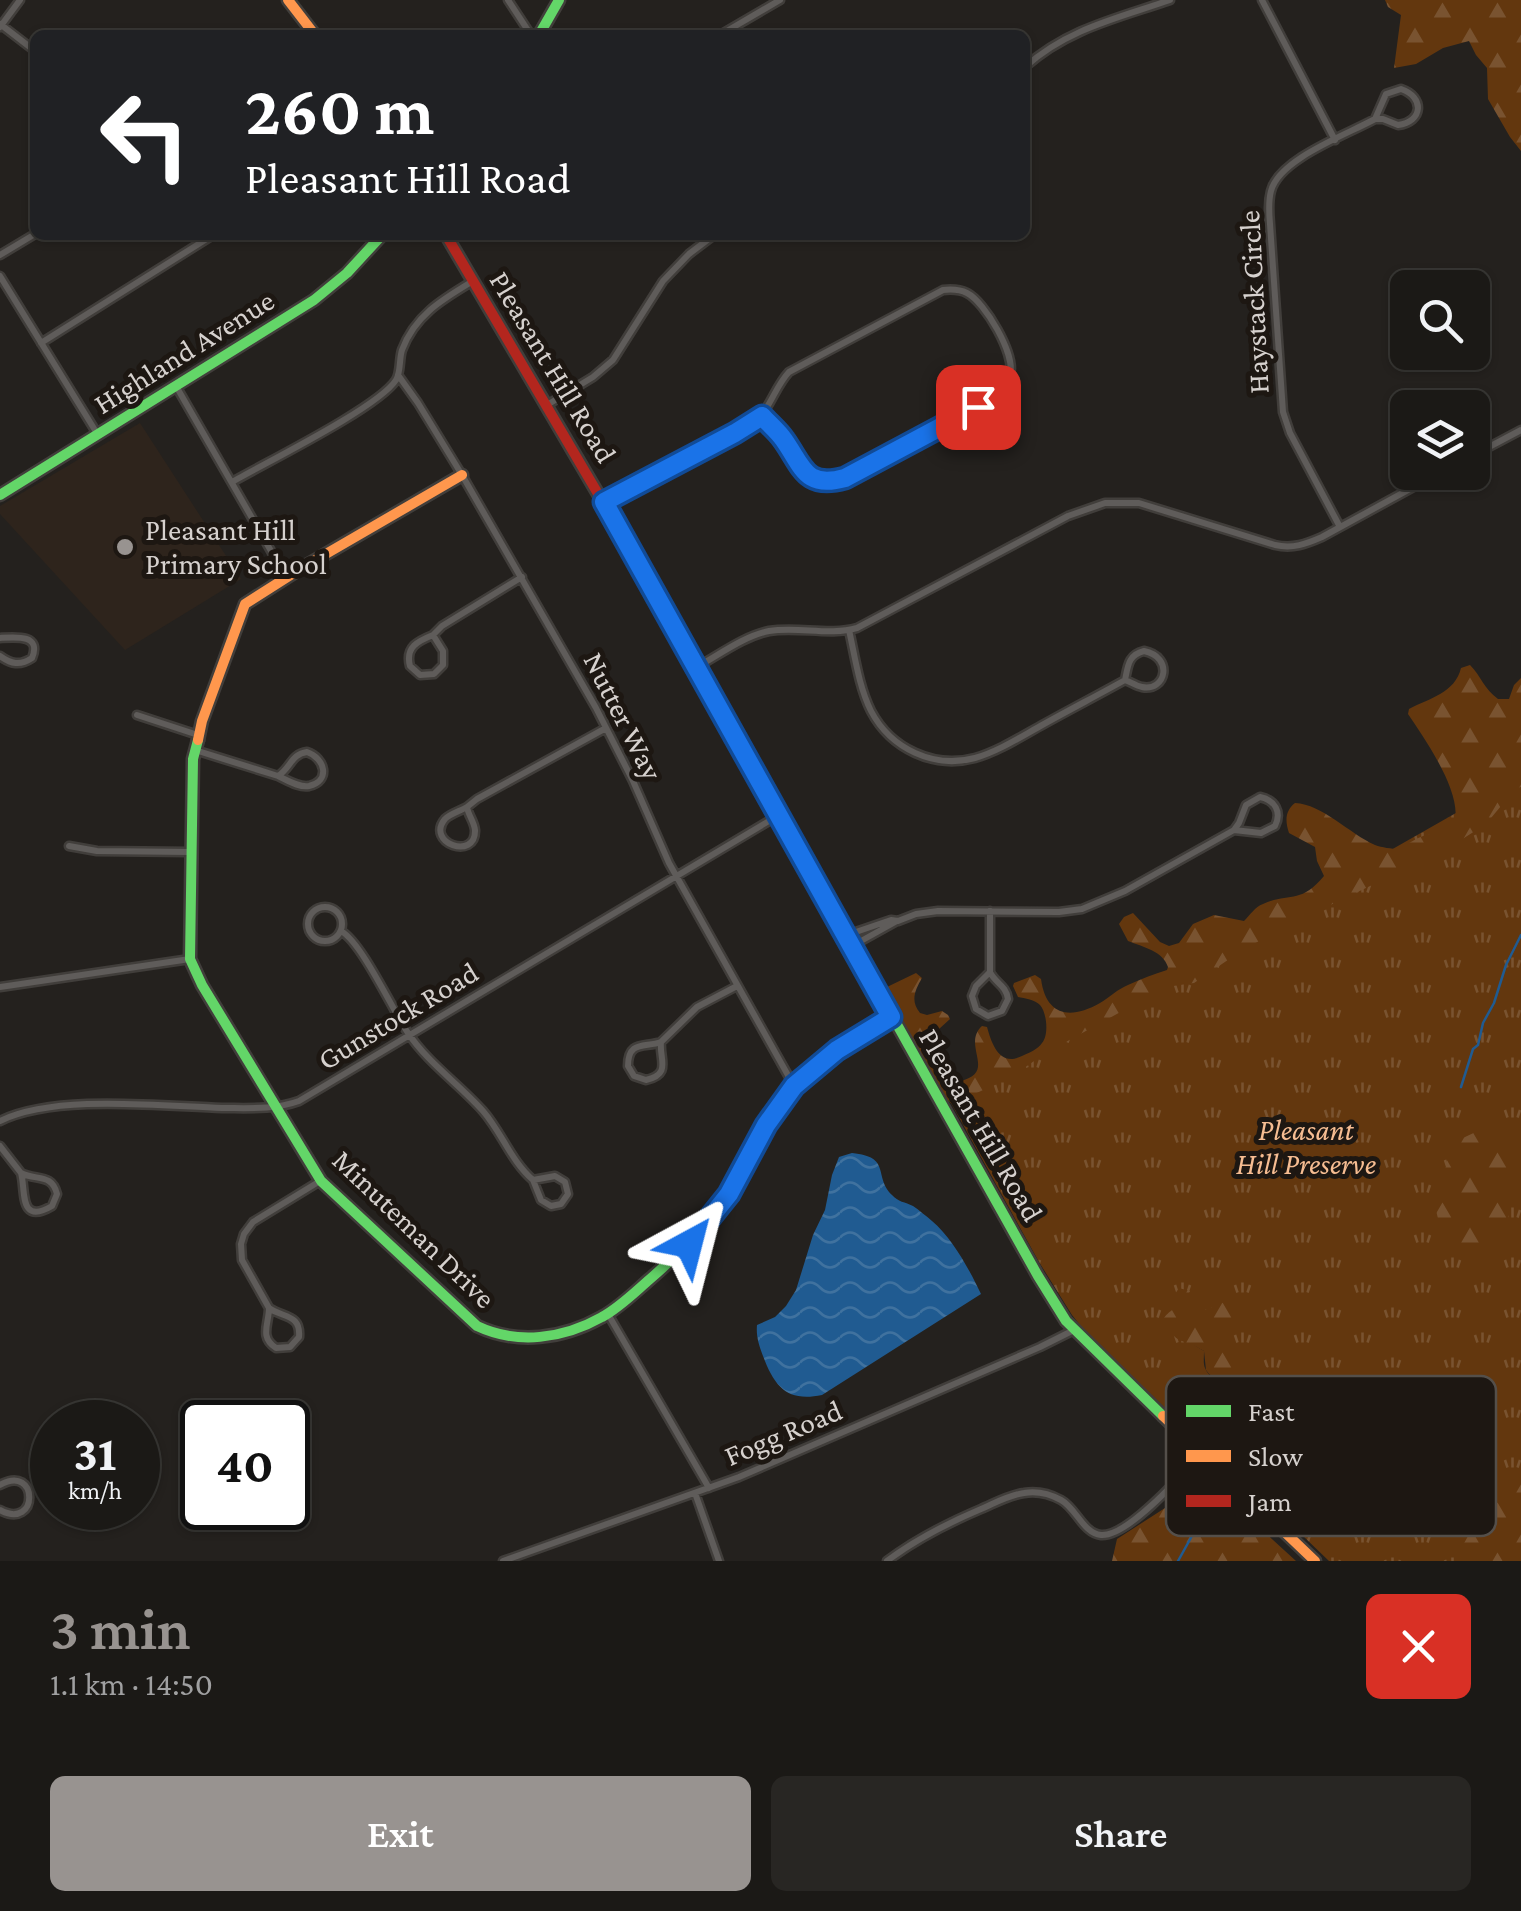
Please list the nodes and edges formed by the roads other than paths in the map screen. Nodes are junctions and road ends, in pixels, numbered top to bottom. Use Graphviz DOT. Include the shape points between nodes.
graph roads {
  1 [pos="20,0"];
  2 [pos="288,0"];
  3 [pos="508,0"];
  4 [pos="558,0"];
  5 [pos="780,0"];
  6 [pos="1170,0"];
  7 [pos="1262,0"];
  8 [pos="0,26"];
  9 [pos="311,30"];
  10 [pos="528,30"];
  11 [pos="542,30"];
  12 [pos="729,30"];
  13 [pos="30,47"];
  14 [pos="1030,63"];
  15 [pos="1375,119"];
  16 [pos="1335,140"];
  17 [pos="30,237"];
  18 [pos="205,240"];
  19 [pos="377,240"];
  20 [pos="449,240"];
  21 [pos="708,240"];
  22 [pos="0,255"];
  23 [pos="0,276"];
  24 [pos="472,281"];
  25 [pos="40,343"];
  26 [pos="398,375"];
  27 [pos="176,386"];
  28 [pos="546,405"];
  29 [pos="762,416"];
  30 [pos="1521,430"];
  31 [pos="98,435"];
  32 [pos="1490,446"];
  33 [pos="462,475"];
  34 [pos="232,482"];
  35 [pos="1409,490"];
  36 [pos="0,495"];
  37 [pos="604,502"];
  38 [pos="1340,527"];
  39 [pos="286,576"];
  40 [pos="522,577"];
  41 [pos="849,630"];
  42 [pos="433,635"];
  43 [pos="0,638"];
  44 [pos="0,656"];
  45 [pos="697,666"];
  46 [pos="1125,680"];
  47 [pos="137,715"];
  48 [pos="606,728"];
  49 [pos="198,735"];
  50 [pos="195,750"];
  51 [pos="278,776"];
  52 [pos="466,807"];
  53 [pos="780,815"];
  54 [pos="1234,830"];
  55 [pos="69,846"];
  56 [pos="190,852"];
  57 [pos="677,877"];
  58 [pos="990,911"];
  59 [pos="341,931"];
  60 [pos="849,940"];
  61 [pos="190,959"];
  62 [pos="990,972"];
  63 [pos="737,986"];
  64 [pos="0,987"];
  65 [pos="891,1017"];
  66 [pos="409,1036"];
  67 [pos="661,1042"];
  68 [pos="794,1086"];
  69 [pos="276,1107"];
  70 [pos="0,1121"];
  71 [pos="0,1146"];
  72 [pos="21,1173"];
  73 [pos="321,1180"];
  74 [pos="533,1180"];
  75 [pos="268,1308"];
  76 [pos="608,1314"];
  77 [pos="1074,1330"];
  78 [pos="1166,1418"];
  79 [pos="0,1485"];
  80 [pos="709,1488"];
  81 [pos="1166,1490"];
  82 [pos="695,1493"];
  83 [pos="0,1510"];
  84 [pos="1289,1536"];
  85 [pos="503,1561"];
  86 [pos="719,1561"];
  87 [pos="887,1561"];
  88 [pos="1315,1561"];
  1 -- 8 [label="street"];
  2 -- 9 [label="street"];
  3 -- 10 [label="street"];
  4 -- 11 [label="street"];
  5 -- 12 [label="street"];
  6 -- 14 [label="street" via="1086,28"];
  7 -- 16 [label="street"];
  8 -- 13 [label="street"];
  15 -- 15 [label="street, Haystack Circle" via="1407,124 1417,112 1416,99 1407,90 1392,90"];
  15 -- 16 [label="street, Haystack Circle"];
  16 -- 38 [label="street, Haystack Circle" via="1280,174 1269,216 1283,412"];
  17 -- 22 [label="street"];
  18 -- 25 [label="street"];
  19 -- 27 [label="street, Highland Avenue" via="323,294"];
  20 -- 24 [label="street, Pleasant Hill Road"];
  21 -- 28 [label="street" via="663,281 613,360"];
  23 -- 25 [label="street"];
  24 -- 26 [label="street" via="418,322"];
  24 -- 28 [label="street, Pleasant Hill Road"];
  25 -- 31 [label="street"];
  26 -- 33 [label="street, Nutter Way"];
  26 -- 34 [label="street" via="362,408"];
  27 -- 31 [label="street, Highland Avenue"];
  27 -- 34 [label="street"];
  28 -- 37 [label="street, Pleasant Hill Road"];
  29 -- 29 [label="street" via="789,372 943,290 977,299 1010,356 1010,376 991,400 840,480 803,472"];
  29 -- 37 [label="street"];
  30 -- 32 [label="street"];
  31 -- 36 [label="street, Highland Avenue"];
  33 -- 39 [label="street"];
  33 -- 40 [label="street, Nutter Way"];
  34 -- 39 [label="street"];
  35 -- 38 [label="street"];
  37 -- 45 [label="street, Pleasant Hill Road"];
  38 -- 41 [label="street" via="1309,543 1282,547 1148,505 1104,503"];
  39 -- 49 [label="street" via="245,604"];
  40 -- 42 [label="street"];
  40 -- 48 [label="street, Nutter Way"];
  41 -- 45 [label="street" via="762,632"];
  41 -- 46 [label="street" via="875,718 900,744 929,758 958,761 986,754"];
  42 -- 42 [label="street" via="409,652 410,666 420,675 434,674 443,664 444,651"];
  43 -- 44 [label="street" via="26,638 35,651 21,664"];
  45 -- 53 [label="street, Pleasant Hill Road"];
  46 -- 46 [label="street" via="1144,688 1156,684 1163,663 1150,651 1138,652"];
  47 -- 49 [label="street"];
  48 -- 52 [label="street"];
  48 -- 57 [label="street, Nutter Way"];
  49 -- 50 [label="street"];
  50 -- 51 [label="street"];
  50 -- 56 [label="street"];
  51 -- 51 [label="street" via="310,786 323,766 303,752"];
  52 -- 52 [label="street" via="442,824 443,839 452,846 467,845 474,836"];
  53 -- 57 [label="street, Gunstock Road"];
  53 -- 60 [label="street, Pleasant Hill Road"];
  54 -- 54 [label="street" via="1269,831 1277,822 1276,807 1264,798 1252,800"];
  54 -- 58 [label="street" via="1092,906"];
  55 -- 56 [label="street"];
  56 -- 61 [label="street"];
  57 -- 63 [label="street, Nutter Way"];
  57 -- 66 [label="street, Gunstock Road"];
  58 -- 60 [label="street" via="916,914"];
  58 -- 62 [label="street"];
  59 -- 59 [label="street" via="332,908 310,916 309,930 319,940"];
  59 -- 66 [label="street" via="357,945"];
  60 -- 65 [label="street, Pleasant Hill Road"];
  61 -- 64 [label="street"];
  61 -- 69 [label="street, Minuteman Drive"];
  62 -- 62 [label="street" via="972,996 988,1016 1002,1011 1008,998"];
  63 -- 67 [label="street" via="696,1007"];
  63 -- 68 [label="street, Nutter Way"];
  65 -- 68 [label="street, Minuteman Drive"];
  65 -- 77 [label="street, Pleasant Hill Road"];
  66 -- 69 [label="street, Gunstock Road" via="299,1102"];
  66 -- 74 [label="street" via="484,1113"];
  67 -- 67 [label="street" via="631,1051 634,1076 646,1080 660,1073"];
  68 -- 76 [label="street, Minuteman Drive" via="701,1229"];
  69 -- 70 [label="street, Gunstock Road" via="84,1105"];
  69 -- 73 [label="street, Minuteman Drive"];
  71 -- 72 [label="street"];
  72 -- 72 [label="street" via="26,1204 40,1211 52,1206 52,1182"];
  73 -- 75 [label="street" via="244,1234 244,1264"];
  73 -- 76 [label="street, Minuteman Drive" via="483,1330 536,1338"];
  74 -- 74 [label="street" via="546,1204 567,1197 558,1177"];
  75 -- 75 [label="street" via="266,1339 276,1348 290,1347 297,1323"];
  76 -- 80 [label="street"];
  77 -- 78 [label="street, Pleasant Hill Road"];
  77 -- 80 [label="street, Fogg Road"];
  79 -- 83 [label="street" via="20,1482 30,1498 19,1514"];
  80 -- 82 [label="street, Fogg Road"];
  81 -- 87 [label="street" via="1132,1521 1100,1534 1059,1498 1026,1492 942,1526"];
  82 -- 85 [label="street, Fogg Road"];
  82 -- 86 [label="street"];
  84 -- 88 [label="street, Pleasant Hill Road"];
}
